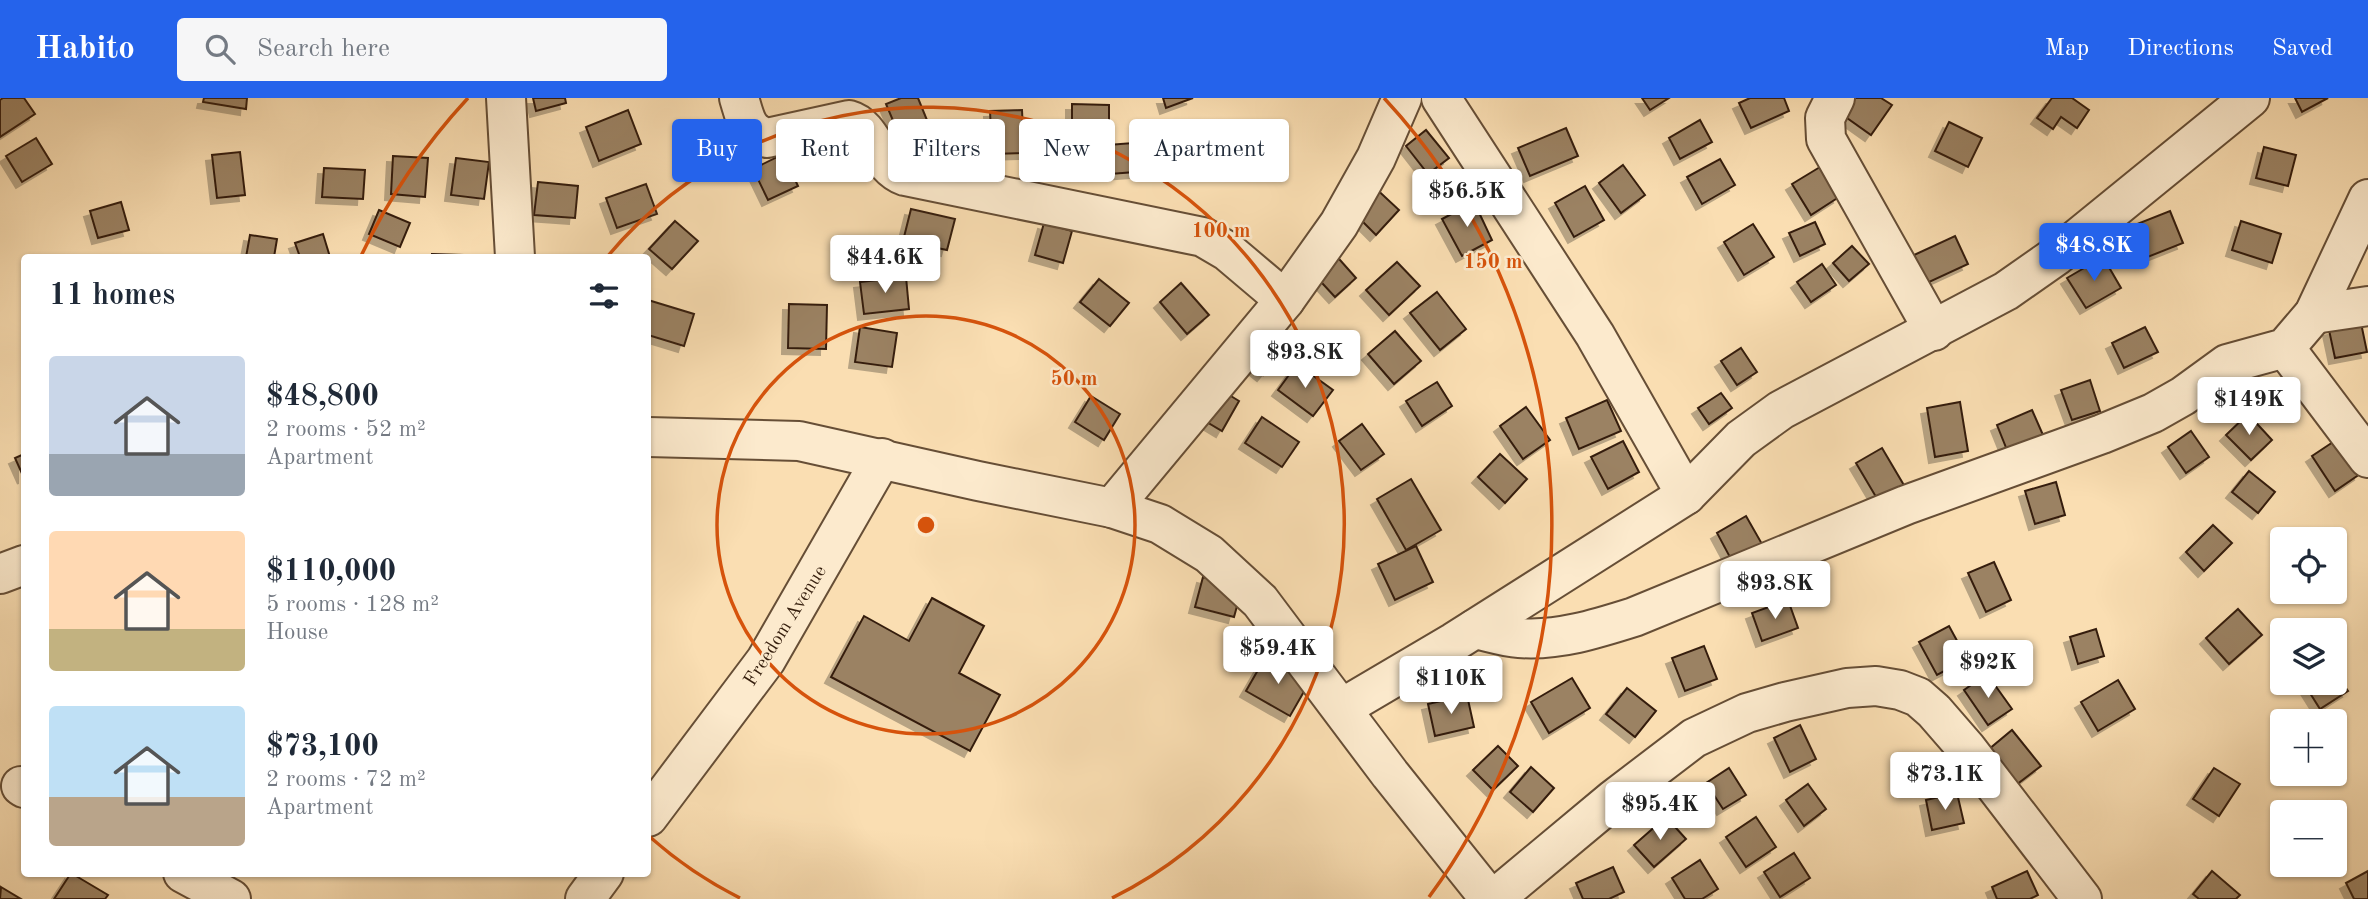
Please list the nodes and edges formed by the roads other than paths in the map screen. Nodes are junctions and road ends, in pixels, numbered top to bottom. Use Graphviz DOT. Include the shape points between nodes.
graph roads {
  1 [pos="506,98"];
  2 [pos="739,98"];
  3 [pos="1402,98"];
  4 [pos="1441,98"];
  5 [pos="1835,98"];
  6 [pos="2250,98"];
  7 [pos="2368,198"];
  8 [pos="515,254"];
  9 [pos="1285,300"];
  10 [pos="2368,306"];
  11 [pos="2314,314"];
  12 [pos="1934,331"];
  13 [pos="2285,348"];
  14 [pos="651,437"];
  15 [pos="882,458"];
  16 [pos="2368,458"];
  17 [pos="1686,495"];
  18 [pos="1112,508"];
  19 [pos="21,566"];
  20 [pos="0,574"];
  21 [pos="1475,629"];
  22 [pos="1342,708"];
  23 [pos="651,813"];
  24 [pos="190,877"];
  25 [pos="601,877"];
  26 [pos="231,899"];
  27 [pos="585,899"];
  28 [pos="1492,899"];
  29 [pos="2082,899"];
  1 -- 8 [label="street"];
  2 -- 9 [label="street" via="755,135 767,138 849,120 858,123 887,165 905,176 1203,237 1227,251"];
  3 -- 9 [label="street" via="1376,158 1339,224"];
  4 -- 17 [label="street" via="1595,335"];
  5 -- 12 [label="street" via="1825,118 1826,139"];
  6 -- 12 [label="street" via="2056,256 2006,291"];
  7 -- 11 [label="street"];
  9 -- 18 [label="street"];
  10 -- 11 [label="street"];
  11 -- 13 [label="street"];
  12 -- 17 [label="street" via="1781,410 1741,439"];
  13 -- 16 [label="street"];
  13 -- 21 [label="street" via="2227,364 2152,413 2102,434 1906,505 1634,617 1543,638"];
  14 -- 15 [label="street" via="799,441"];
  15 -- 18 [label="street"];
  15 -- 23 [label="street, Freedom Avenue" via="766,660"];
  17 -- 21 [label="street"];
  18 -- 22 [label="street" via="1160,524 1228,570 1269,612"];
  19 -- 20 [label="street"];
  21 -- 22 [label="street"];
  22 -- 28 [label="street"];
  24 -- 26 [label="street"];
  25 -- 27 [label="street"];
  28 -- 29 [label="street" via="1694,738 1747,713 1876,685 1918,697 1934,711"];
}
